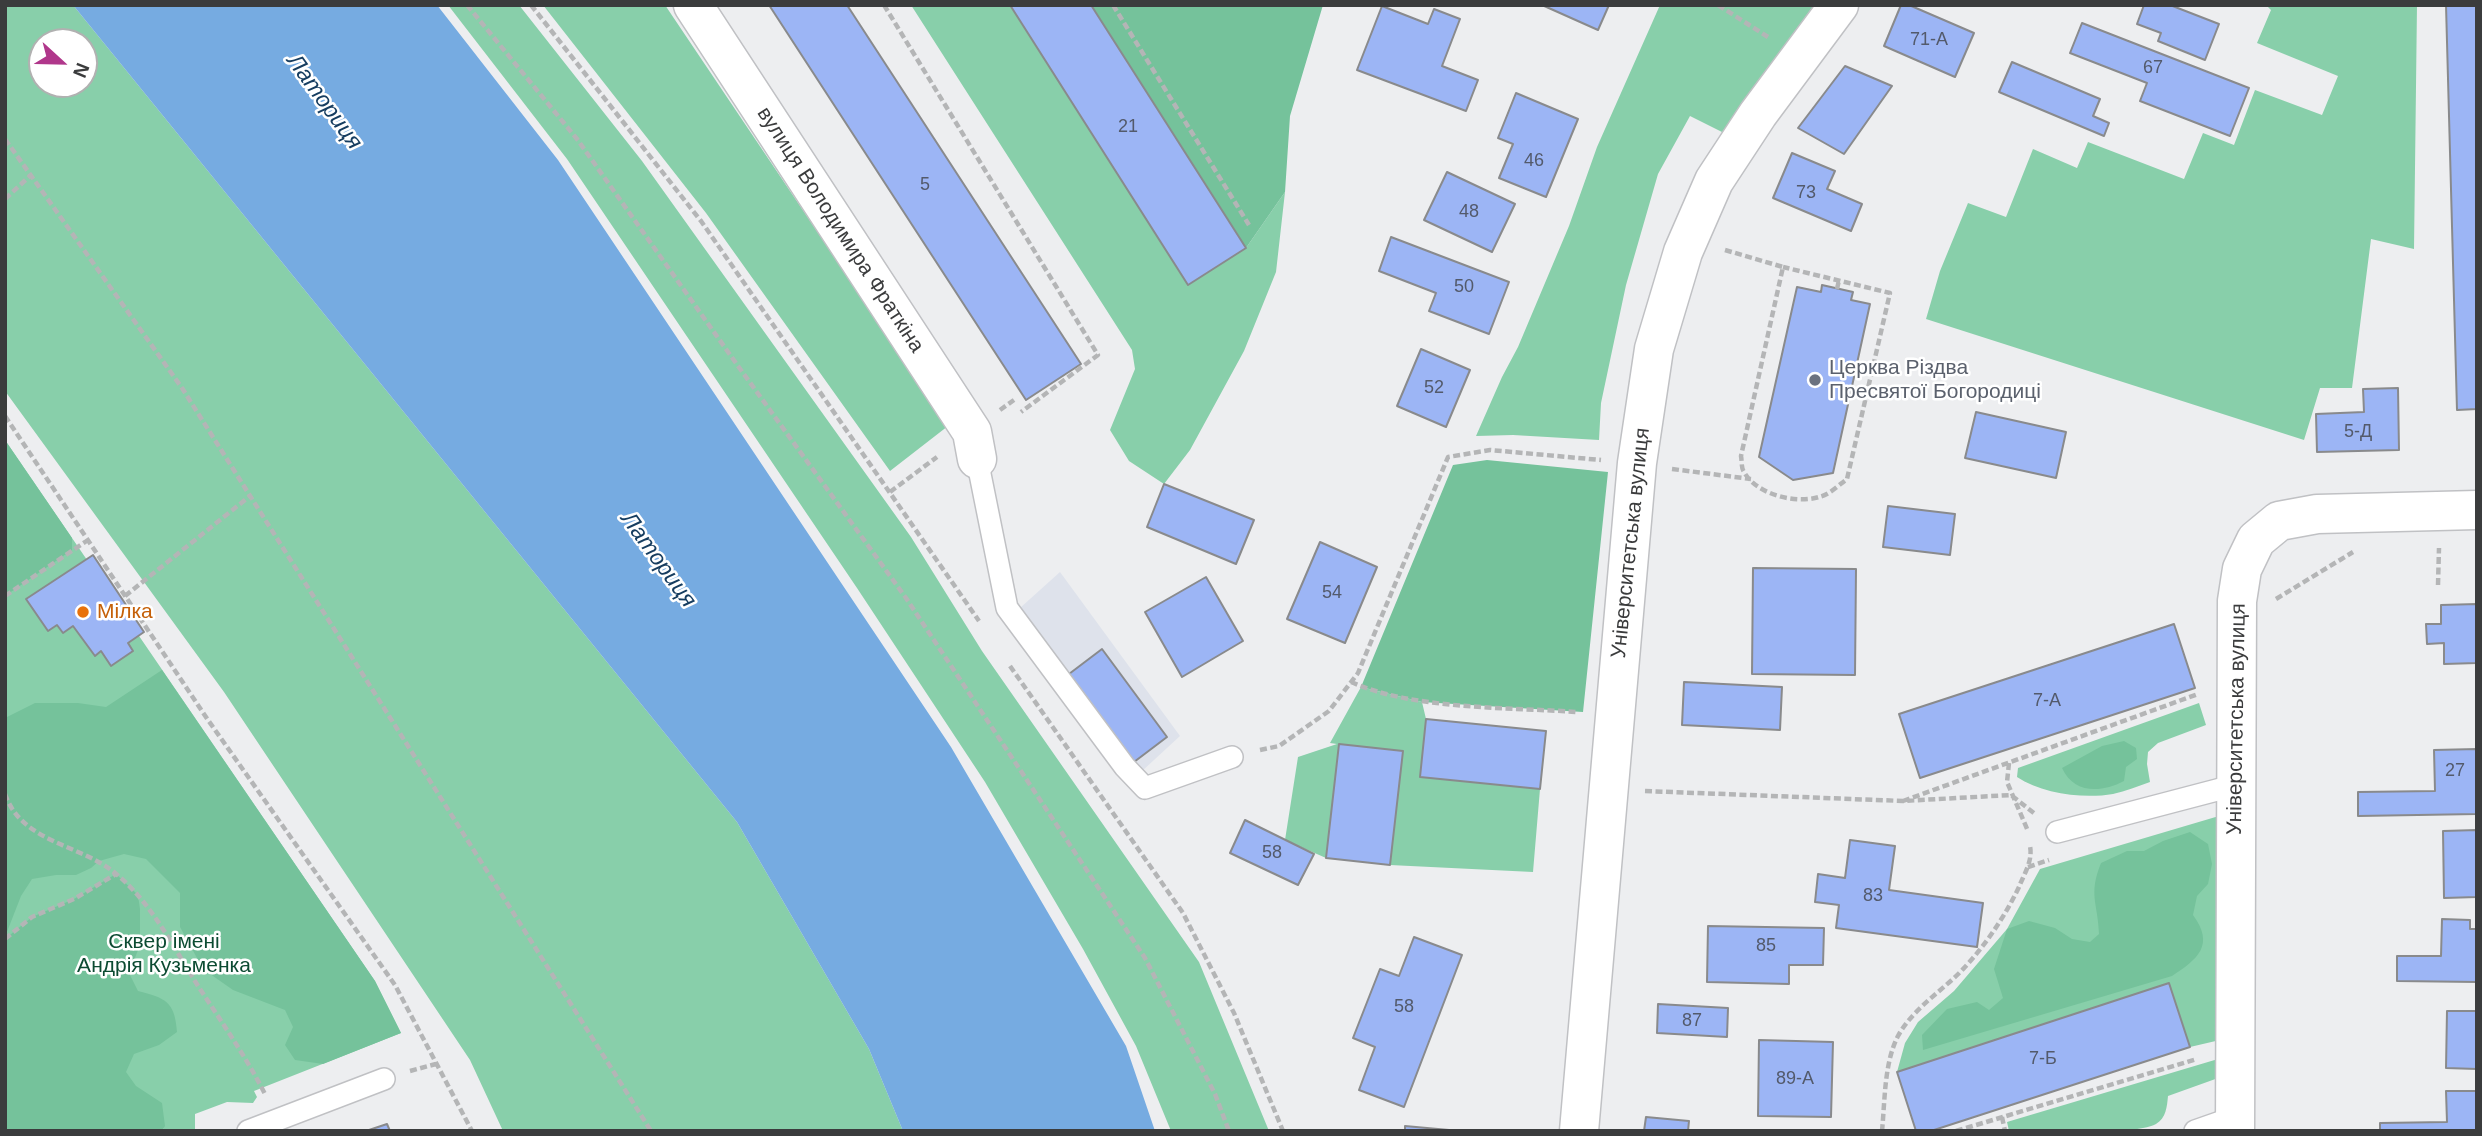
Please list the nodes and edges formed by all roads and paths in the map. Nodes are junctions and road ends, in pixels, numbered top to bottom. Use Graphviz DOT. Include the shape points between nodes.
graph roads {
  1 [pos="467,5"];
  2 [pos="531,5"];
  3 [pos="693,5"];
  4 [pos="884,5"];
  5 [pos="1113,5"];
  6 [pos="1839,5"];
  7 [pos="5,139"];
  8 [pos="32,174"];
  9 [pos="5,199"];
  10 [pos="1249,225"];
  11 [pos="1724,250"];
  12 [pos="1783,267"];
  13 [pos="1839,280"];
  14 [pos="1837,289"];
  15 [pos="1021,412"];
  16 [pos="5,416"];
  17 [pos="974,446"];
  18 [pos="1637,463"];
  19 [pos="1751,480"];
  20 [pos="890,492"];
  21 [pos="250,496"];
  22 [pos="2477,510"];
  23 [pos="88,540"];
  24 [pos="2439,540"];
  25 [pos="2361,547"];
  26 [pos="2438,585"];
  27 [pos="5,596"];
  28 [pos="125,596"];
  29 [pos="2266,605"];
  30 [pos="982,626"];
  31 [pos="1005,659"];
  32 [pos="1351,682"];
  33 [pos="2237,684"];
  34 [pos="1614,715"];
  35 [pos="1233,757"];
  36 [pos="2008,763"];
  37 [pos="2236,785"];
  38 [pos="1644,792"];
  39 [pos="5,794"];
  40 [pos="2011,795"];
  41 [pos="1903,801"];
  42 [pos="2057,832"];
  43 [pos="116,874"];
  44 [pos="5,940"];
  45 [pos="2199,1058"];
  46 [pos="384,1079"];
  47 [pos="2002,1117"];
  48 [pos="278,1119"];
  49 [pos="2235,1124"];
  50 [pos="248,1131"];
  51 [pos="472,1131"];
  52 [pos="651,1131"];
  53 [pos="1229,1131"];
  54 [pos="1283,1131"];
  55 [pos="1579,1131"];
  56 [pos="1882,1131"];
  57 [pos="1956,1131"];
  58 [pos="2005,1131"];
  59 [pos="2195,1131"];
  1 -- 53 [label="path" via="577,139 906,598 1145,958 1215,1094"];
  2 -- 20 [label="path" via="701,221"];
  3 -- 17 [label="street, вулиця Володимира Фраткіна"];
  4 -- 15 [label="path" via="1098,355"];
  5 -- 10 [label="path"];
  6 -- 18 [label="street, Університетська вулиця" via="1714,181 1683,252 1654,349"];
  7 -- 8 [label="path"];
  8 -- 9 [label="path"];
  8 -- 21 [label="path" via="182,388"];
  11 -- 12 [label="path"];
  12 -- 13 [label="path"];
  12 -- 19 [label="path" via="1741,456 1743,471"];
  13 -- 14 [label="path"];
  13 -- 19 [label="path" via="1890,293 1847,479 1821,497 1796,499 1775,495"];
  16 -- 23 [label="path"];
  17 -- 20 [label="path"];
  17 -- 35 [label="lane" via="1007,608 1125,767 1145,788"];
  18 -- 19 [label="path"];
  18 -- 32 [label="path" via="1490,450 1448,457"];
  18 -- 34 [label="street, Університетська вулиця"];
  20 -- 30 [label="path"];
  21 -- 28 [label="path"];
  21 -- 52 [label="path"];
  22 -- 33 [label="street, Університетська вулиця" via="2317,514 2278,521 2256,540 2242,569 2237,601"];
  23 -- 27 [label="path"];
  23 -- 28 [label="path"];
  24 -- 26 [label="path"];
  25 -- 29 [label="path"];
  28 -- 51 [label="path" via="395,985"];
  31 -- 54 [label="path" via="1183,914 1234,1013"];
  32 -- 34 [label="path" via="1372,692 1422,702"];
  32 -- 35 [label="path" via="1329,711 1279,746"];
  33 -- 36 [label="path" via="2225,684"];
  33 -- 37 [label="street, Університетська вулиця"];
  34 -- 55 [label="street, Університетська вулиця"];
  36 -- 40 [label="path"];
  36 -- 41 [label="path"];
  37 -- 42 [label="lane"];
  37 -- 49 [label="street, Університетська вулиця"];
  38 -- 41 [label="path"];
  39 -- 43 [label="path" via="27,826"];
  40 -- 41 [label="path"];
  40 -- 42 [label="path"];
  40 -- 56 [label="path" via="2028,830 2028,867 2008,910 1986,942 1898,1037 1887,1079"];
  43 -- 44 [label="path" via="32,917"];
  43 -- 48 [label="path" via="150,908 244,1054"];
  45 -- 47 [label="path"];
  46 -- 48 [label="lane"];
  47 -- 57 [label="path"];
  47 -- 58 [label="path"];
  48 -- 50 [label="lane"];
  49 -- 59 [label="lane"];
}
